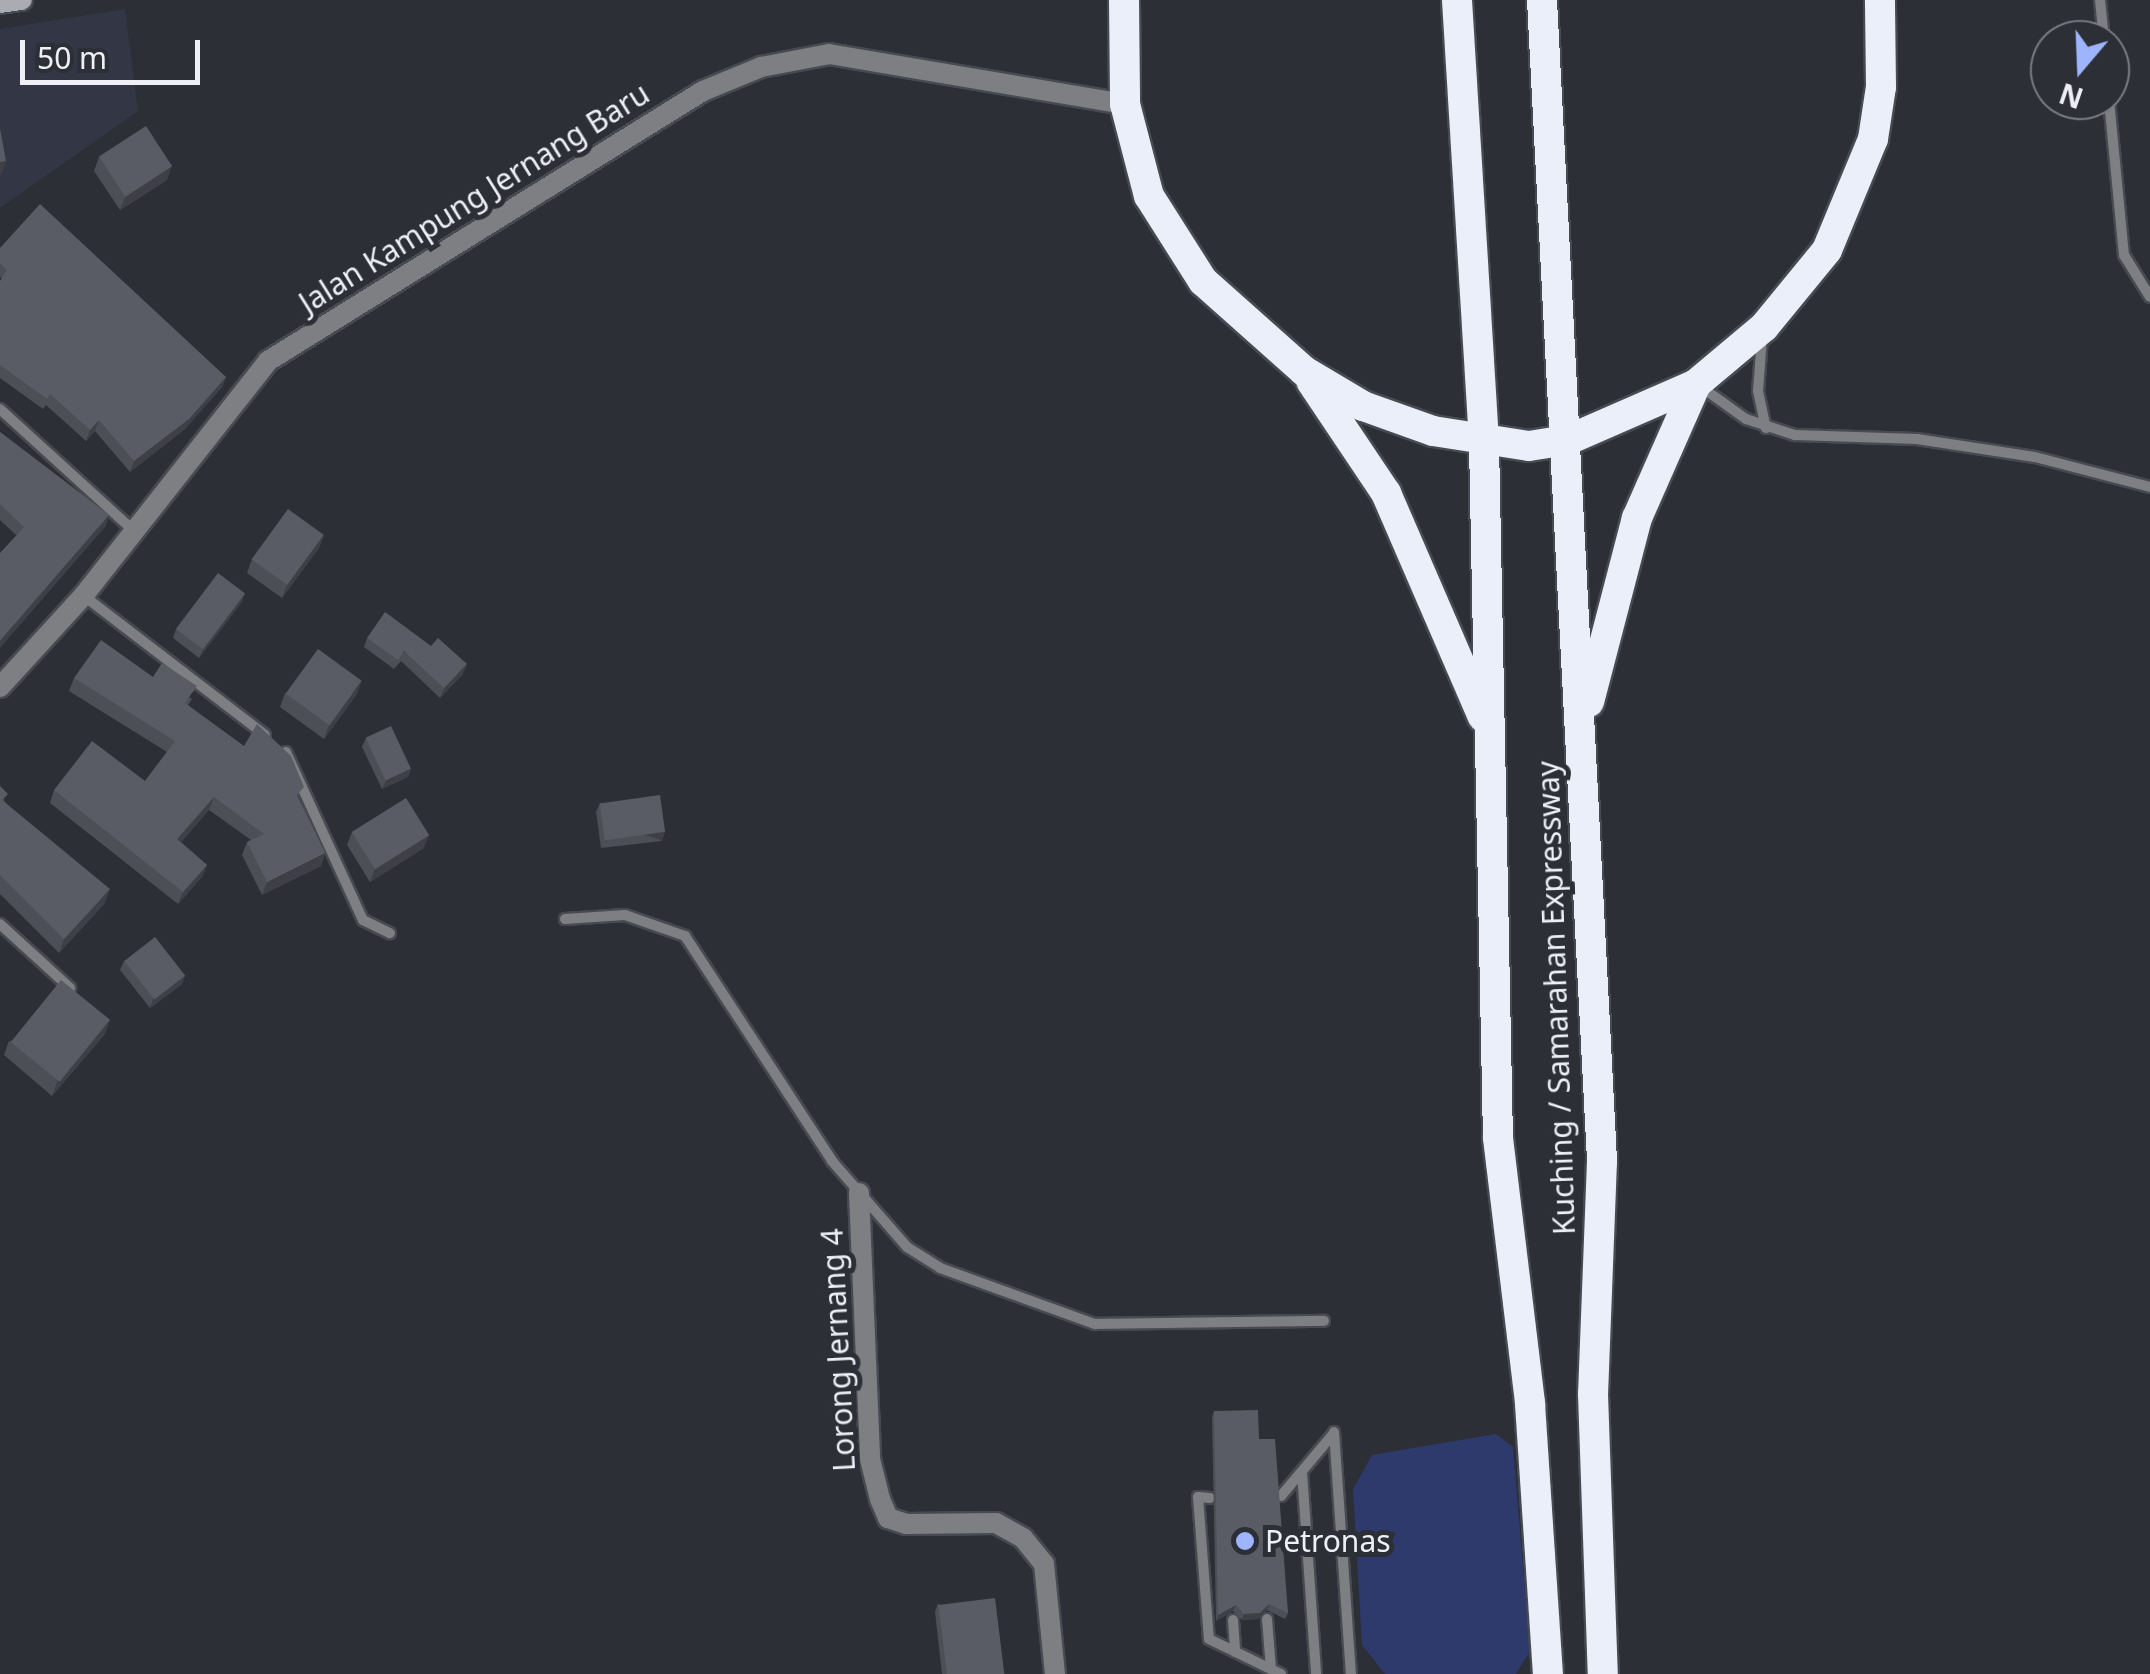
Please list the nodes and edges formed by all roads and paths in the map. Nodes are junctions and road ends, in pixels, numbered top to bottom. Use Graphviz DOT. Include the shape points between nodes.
graph roads {
  1 [pos="22,0"];
  2 [pos="1457,0"];
  3 [pos="1542,0"];
  4 [pos="1880,0"];
  5 [pos="0,2"];
  6 [pos="1117,8"];
  7 [pos="1125,104"];
  8 [pos="2111,120"];
  9 [pos="2150,297"];
  10 [pos="1764,327"];
  11 [pos="1304,370"];
  12 [pos="1696,384"];
  13 [pos="0,409"];
  14 [pos="1766,428"];
  15 [pos="1568,440"];
  16 [pos="1484,443"];
  17 [pos="2150,488"];
  18 [pos="134,531"];
  19 [pos="84,595"];
  20 [pos="0,687"];
  21 [pos="1582,731"];
  22 [pos="1490,733"];
  23 [pos="565,919"];
  24 [pos="0,924"];
  25 [pos="390,933"];
  26 [pos="78,996"];
  27 [pos="859,1193"];
  28 [pos="1324,1321"];
  29 [pos="1302,1472"];
  30 [pos="1281,1496"];
  31 [pos="1210,1498"];
  32 [pos="1267,1619"];
  33 [pos="1233,1620"];
  34 [pos="1235,1652"];
  35 [pos="1276,1671"];
  36 [pos="1056,1674"];
  37 [pos="1316,1674"];
  38 [pos="1350,1674"];
  39 [pos="1548,1674"];
  40 [pos="1604,1674"];
  1 -- 5 [label="street"];
  2 -- 16 [label="highway, Kuching / Samarahan Expressway"];
  3 -- 15 [label="highway, Kuching / Samarahan Expressway"];
  4 -- 10 [label="highway" via="1881,87 1854,194 1826,250"];
  6 -- 7 [label="highway"];
  7 -- 11 [label="highway" via="1149,196 1203,281"];
  7 -- 18 [label="street, Jalan Kampung Jernang Baru" via="829,54 762,67 703,90 268,362"];
  8 -- 9 [label="lane" via="2124,255"];
  10 -- 12 [label="highway"];
  10 -- 14 [label="lane" via="1758,391"];
  11 -- 16 [label="highway" via="1394,418"];
  11 -- 22 [label="highway" via="1386,493"];
  12 -- 14 [label="lane"];
  12 -- 15 [label="highway"];
  12 -- 21 [label="highway" via="1637,518"];
  13 -- 18 [label="lane"];
  14 -- 17 [label="lane" via="1996,451"];
  15 -- 16 [label="highway"];
  15 -- 21 [label="highway, Kuching / Samarahan Expressway"];
  16 -- 22 [label="highway, Kuching / Samarahan Expressway"];
  18 -- 19 [label="street, Jalan Kampung Jernang Baru"];
  19 -- 20 [label="street, Jalan Kampung Jernang Baru"];
  19 -- 25 [label="lane" via="289,754 362,920"];
  21 -- 40 [label="highway, Kuching / Samarahan Expressway" via="1602,1161 1593,1452"];
  22 -- 39 [label="highway, Kuching / Samarahan Expressway" via="1498,1138 1530,1404"];
  23 -- 27 [label="lane" via="625,915 685,936"];
  24 -- 26 [label="lane"];
  27 -- 28 [label="lane" via="907,1247 940,1268 1095,1324"];
  27 -- 36 [label="street, Lorong Jernang 4" via="870,1459 888,1518 906,1524 996,1523 1023,1538 1044,1564"];
  29 -- 30 [label="lane"];
  29 -- 37 [label="lane"];
  29 -- 38 [label="lane" via="1334,1432"];
  31 -- 34 [label="lane" via="1198,1497 1209,1639"];
  32 -- 35 [label="lane"];
  33 -- 34 [label="lane"];
  34 -- 35 [label="lane"];
}
